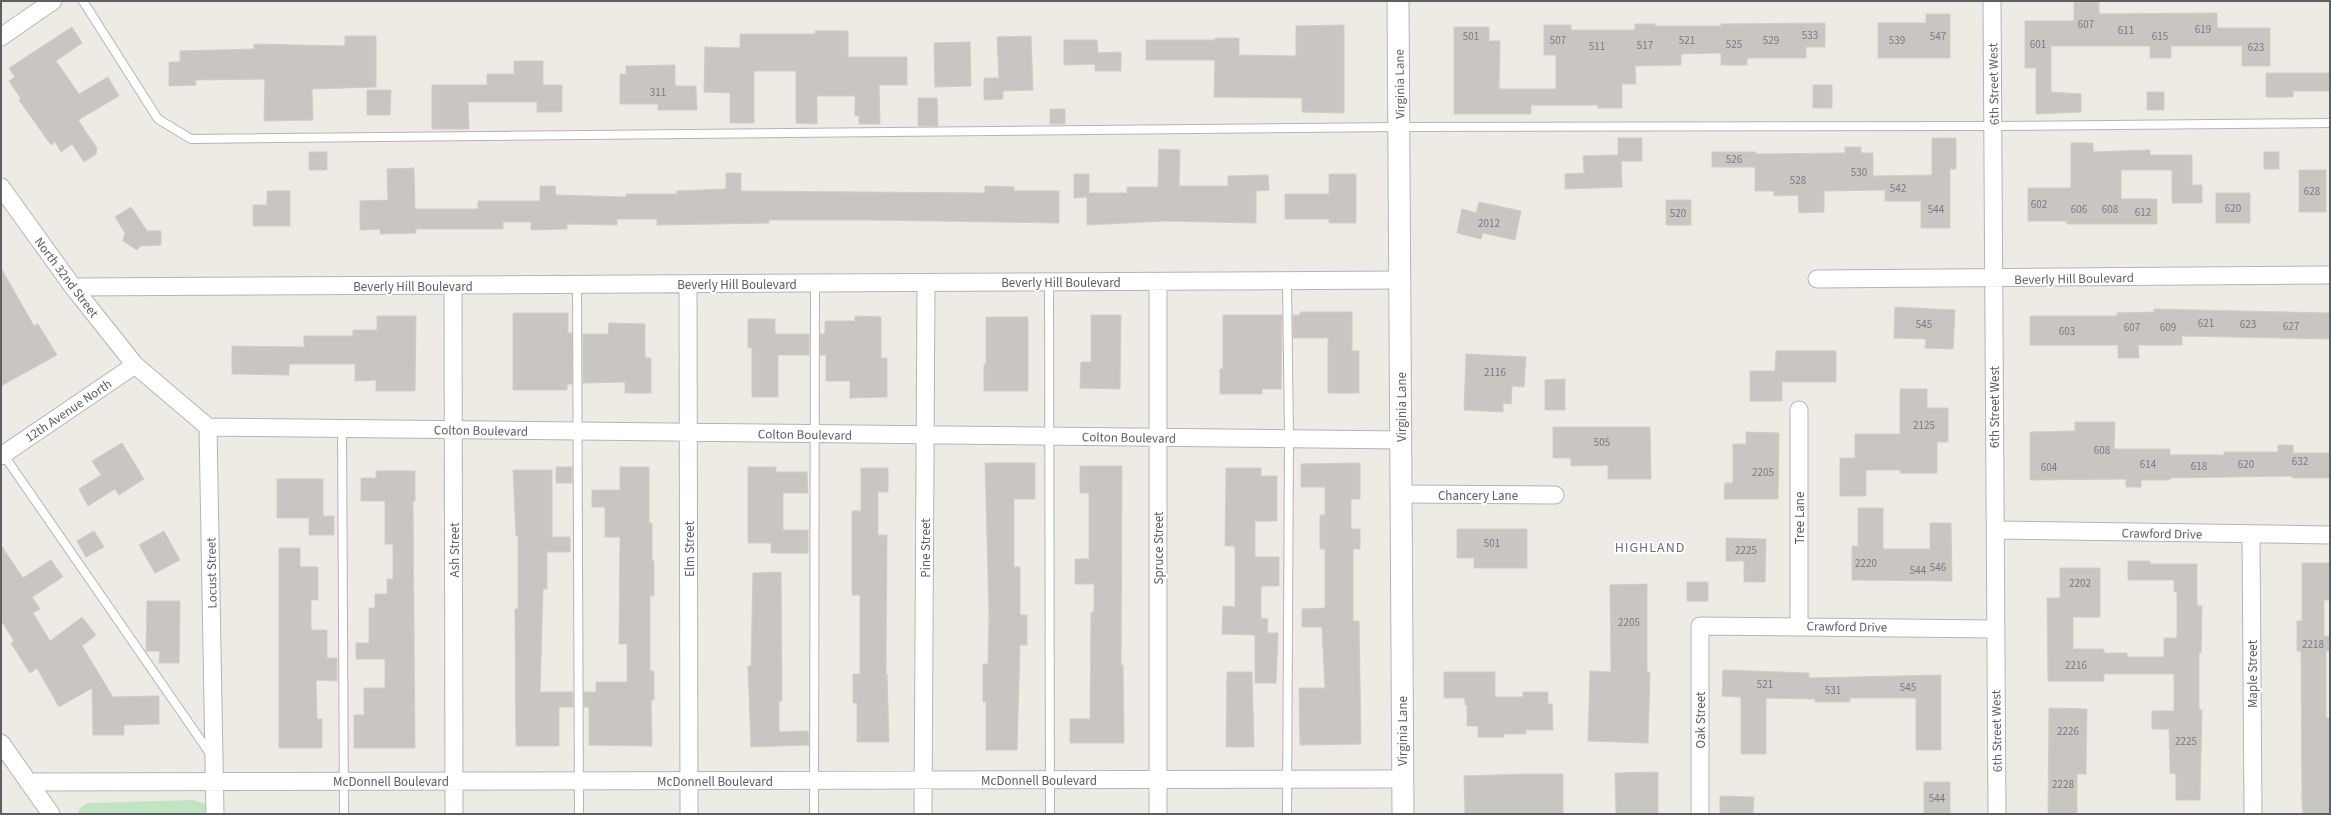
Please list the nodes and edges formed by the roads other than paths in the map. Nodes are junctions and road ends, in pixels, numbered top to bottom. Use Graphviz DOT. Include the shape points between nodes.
graph roads {
  1 [pos="53,1"];
  2 [pos="83,1"];
  3 [pos="1398,1"];
  4 [pos="1992,1"];
  5 [pos="1,37"];
  6 [pos="2330,123"];
  7 [pos="1994,126"];
  8 [pos="1400,127"];
  9 [pos="1,187"];
  10 [pos="2330,275"];
  11 [pos="1817,279"];
  12 [pos="1993,279"];
  13 [pos="1401,280"];
  14 [pos="1287,281"];
  15 [pos="1050,282"];
  16 [pos="1158,282"];
  17 [pos="926,283"];
  18 [pos="688,284"];
  19 [pos="815,284"];
  20 [pos="454,285"];
  21 [pos="578,285"];
  22 [pos="73,288"];
  23 [pos="135,365"];
  24 [pos="1799,410"];
  25 [pos="208,427"];
  26 [pos="342,429"];
  27 [pos="454,430"];
  28 [pos="576,431"];
  29 [pos="689,432"];
  30 [pos="814,434"];
  31 [pos="925,435"];
  32 [pos="1050,436"];
  33 [pos="1158,437"];
  34 [pos="1289,439"];
  35 [pos="1402,440"];
  36 [pos="2,454"];
  37 [pos="1401,494"];
  38 [pos="1555,495"];
  39 [pos="1995,530"];
  40 [pos="2252,535"];
  41 [pos="2330,535"];
  42 [pos="1799,625"];
  43 [pos="1700,626"];
  44 [pos="1995,629"];
  45 [pos="1,743"];
  46 [pos="214,760"];
  47 [pos="1287,779"];
  48 [pos="1402,779"];
  49 [pos="814,780"];
  50 [pos="924,780"];
  51 [pos="1050,780"];
  52 [pos="1158,780"];
  53 [pos="454,781"];
  54 [pos="578,781"];
  55 [pos="689,781"];
  56 [pos="28,782"];
  57 [pos="214,782"];
  58 [pos="344,782"];
  59 [pos="51,814"];
  60 [pos="215,814"];
  61 [pos="344,814"];
  62 [pos="454,814"];
  63 [pos="579,814"];
  64 [pos="689,814"];
  65 [pos="814,814"];
  66 [pos="923,814"];
  67 [pos="1050,814"];
  68 [pos="1158,814"];
  69 [pos="1287,814"];
  70 [pos="1403,814"];
  71 [pos="1700,814"];
  72 [pos="1997,814"];
  73 [pos="2253,814"];
  1 -- 5 [label="street"];
  2 -- 8 [label="lane" via="158,119 190,138"];
  3 -- 8 [label="street, Virginia Lane"];
  4 -- 7 [label="street, 6th Street West"];
  6 -- 7 [label="lane"];
  7 -- 8 [label="lane"];
  7 -- 12 [label="street, 6th Street West"];
  8 -- 13 [label="street, Virginia Lane"];
  9 -- 22 [label="street, North 32nd Street"];
  10 -- 12 [label="street, Beverly Hill Boulevard"];
  11 -- 12 [label="street, Beverly Hill Boulevard"];
  12 -- 39 [label="street, 6th Street West"];
  13 -- 14 [label="street, Beverly Hill Boulevard"];
  13 -- 35 [label="street, Virginia Lane"];
  14 -- 16 [label="street, Beverly Hill Boulevard"];
  14 -- 34 [label="lane"];
  15 -- 16 [label="street, Beverly Hill Boulevard"];
  15 -- 17 [label="street, Beverly Hill Boulevard"];
  15 -- 32 [label="lane"];
  16 -- 33 [label="street, Spruce Street"];
  17 -- 19 [label="street, Beverly Hill Boulevard"];
  17 -- 31 [label="street, Pine Street"];
  18 -- 19 [label="street, Beverly Hill Boulevard"];
  18 -- 21 [label="street, Beverly Hill Boulevard"];
  18 -- 29 [label="street, Elm Street"];
  19 -- 30 [label="lane"];
  20 -- 21 [label="street, Beverly Hill Boulevard"];
  20 -- 22 [label="street, Beverly Hill Boulevard"];
  20 -- 27 [label="street, Ash Street"];
  21 -- 28 [label="lane"];
  22 -- 23 [label="street, North 32nd Street"];
  23 -- 25 [label="street"];
  23 -- 36 [label="street, 12th Avenue North"];
  24 -- 42 [label="street, Tree Lane"];
  25 -- 26 [label="street, Colton Boulevard"];
  25 -- 46 [label="street, Locust Street"];
  26 -- 27 [label="street, Colton Boulevard"];
  26 -- 58 [label="lane"];
  27 -- 28 [label="street, Colton Boulevard"];
  27 -- 53 [label="street, Ash Street"];
  28 -- 29 [label="street, Colton Boulevard"];
  28 -- 54 [label="lane"];
  29 -- 30 [label="street, Colton Boulevard"];
  29 -- 55 [label="street, Elm Street"];
  30 -- 31 [label="street, Colton Boulevard"];
  30 -- 49 [label="lane"];
  31 -- 32 [label="street, Colton Boulevard"];
  31 -- 50 [label="street, Pine Street"];
  32 -- 33 [label="street, Colton Boulevard"];
  32 -- 51 [label="lane"];
  33 -- 34 [label="street, Colton Boulevard"];
  33 -- 52 [label="street, Spruce Street"];
  34 -- 35 [label="street, Colton Boulevard"];
  34 -- 47 [label="lane"];
  35 -- 37 [label="street, Virginia Lane"];
  36 -- 46 [label="lane"];
  37 -- 38 [label="street, Chancery Lane"];
  37 -- 48 [label="street, Virginia Lane"];
  39 -- 40 [label="street, Crawford Drive"];
  39 -- 44 [label="street, 6th Street West"];
  40 -- 41 [label="street, Crawford Drive"];
  40 -- 73 [label="street, Maple Street"];
  42 -- 43 [label="street, Crawford Drive"];
  42 -- 44 [label="street, Crawford Drive"];
  43 -- 71 [label="street, Oak Street"];
  44 -- 72 [label="street, 6th Street West"];
  45 -- 56 [label="street"];
  46 -- 57 [label="street, Locust Street"];
  47 -- 48 [label="street, McDonnell Boulevard"];
  47 -- 52 [label="street, McDonnell Boulevard"];
  47 -- 69 [label="lane"];
  48 -- 70 [label="street, Virginia Lane"];
  49 -- 50 [label="street, McDonnell Boulevard"];
  49 -- 55 [label="street, McDonnell Boulevard"];
  49 -- 65 [label="lane"];
  50 -- 51 [label="street, McDonnell Boulevard"];
  50 -- 66 [label="street, Pine Street"];
  51 -- 52 [label="street, McDonnell Boulevard"];
  51 -- 67 [label="lane"];
  52 -- 68 [label="street, Spruce Street"];
  53 -- 54 [label="street, McDonnell Boulevard"];
  53 -- 58 [label="street, McDonnell Boulevard"];
  53 -- 62 [label="street, Ash Street"];
  54 -- 55 [label="street, McDonnell Boulevard"];
  54 -- 63 [label="lane"];
  55 -- 64 [label="street, Elm Street"];
  56 -- 57 [label="street, McDonnell Boulevard"];
  56 -- 59 [label="street"];
  57 -- 58 [label="street, McDonnell Boulevard"];
  57 -- 60 [label="street, Locust Street"];
  58 -- 61 [label="lane"];
}
